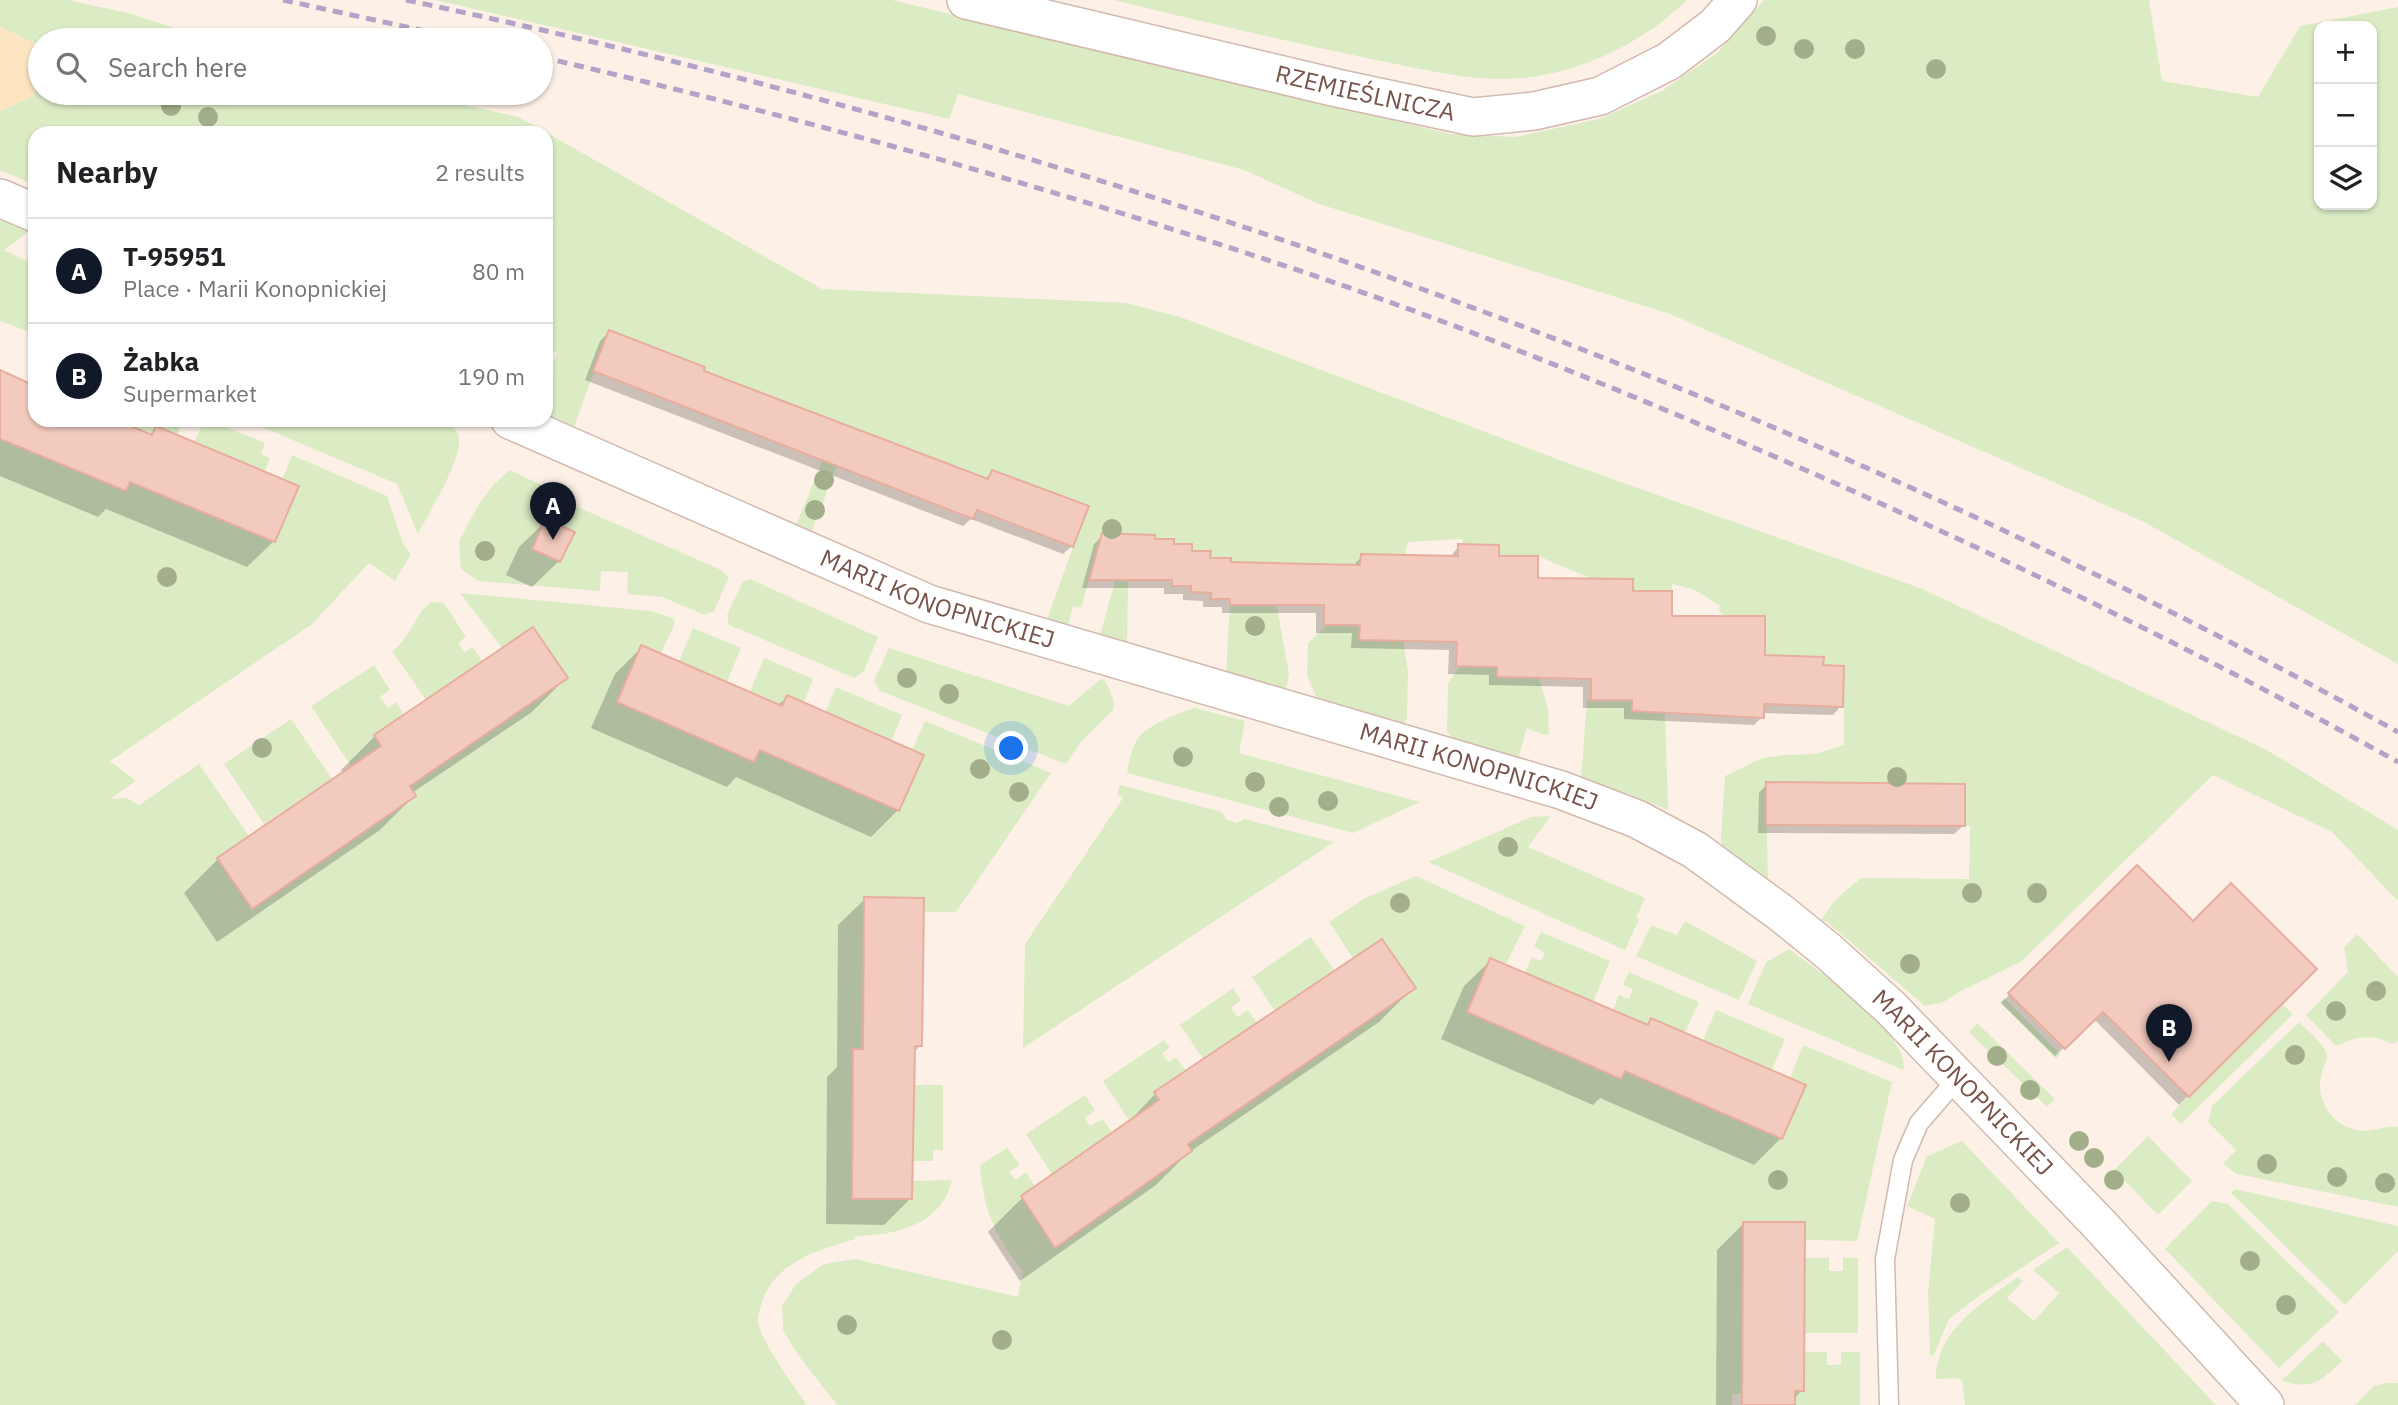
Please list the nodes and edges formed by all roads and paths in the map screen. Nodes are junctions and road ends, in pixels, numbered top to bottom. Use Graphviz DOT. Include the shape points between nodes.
graph roads {
  1 [pos="967,0"];
  2 [pos="1738,0"];
  3 [pos="0,198"];
  4 [pos="28,210"];
  5 [pos="526,427"];
  6 [pos="1958,1079"];
  7 [pos="1889,1405"];
  8 [pos="2265,1405"];
  1 -- 2 [label="street, RZEMIEŚLNICZA" via="1473,117 1534,111 1600,96 1669,61 1715,26"];
  3 -- 4 [label="street"];
  5 -- 6 [label="street, MARII KONOPNICKIEJ" via="929,604 1561,790 1637,819 1695,850 1828,951 1891,1008"];
  6 -- 7 [label="lane" via="1919,1123 1903,1160 1885,1259"];
  6 -- 8 [label="street, MARII KONOPNICKIEJ"];
}
